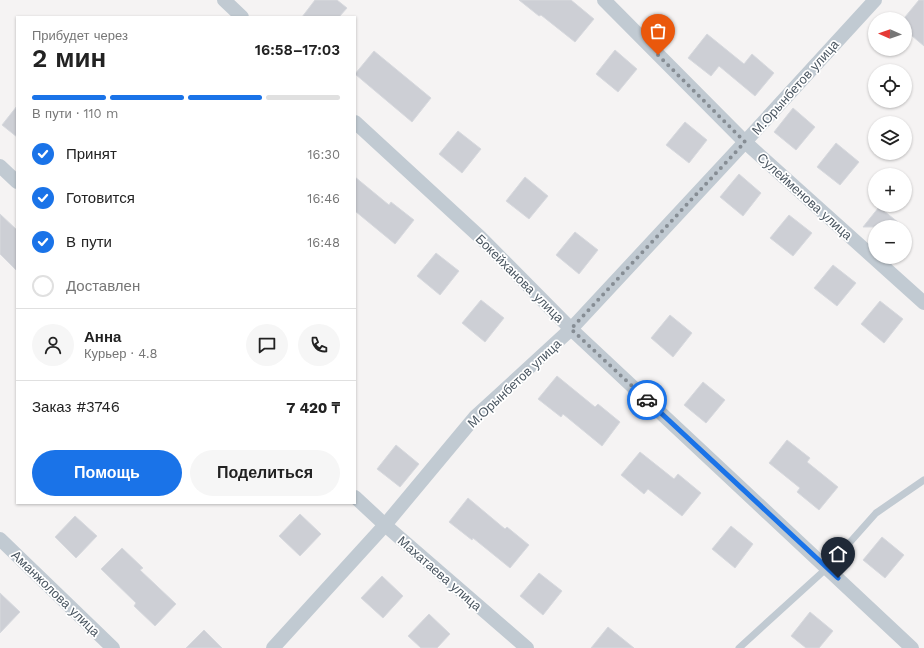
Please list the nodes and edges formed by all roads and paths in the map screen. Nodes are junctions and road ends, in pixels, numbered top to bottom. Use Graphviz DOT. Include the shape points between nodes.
graph roads {
  1 [pos="224,0"];
  2 [pos="604,0"];
  3 [pos="875,0"];
  4 [pos="241,16"];
  5 [pos="356,123"];
  6 [pos="745,142"];
  7 [pos="0,166"];
  8 [pos="16,181"];
  9 [pos="924,303"];
  10 [pos="571,329"];
  11 [pos="924,480"];
  12 [pos="356,498"];
  13 [pos="385,525"];
  14 [pos="0,539"];
  15 [pos="827,568"];
  16 [pos="113,648"];
  17 [pos="273,648"];
  18 [pos="526,648"];
  19 [pos="739,648"];
  20 [pos="912,648"];
  1 -- 4 [label="street"];
  2 -- 6 [label="street, Сулейменова улица"];
  3 -- 6 [label="street, М.Орынбетов улица"];
  5 -- 10 [label="street, Бокейханова улица" via="481,238"];
  6 -- 9 [label="street, Сулейменова улица"];
  6 -- 10 [label="street, М.Орынбетов улица"];
  7 -- 8 [label="street"];
  10 -- 13 [label="street, М.Орынбетов улица" via="475,417"];
  10 -- 15 [label="street, Бокейханова улица"];
  11 -- 15 [label="lane" via="876,513"];
  12 -- 13 [label="street, Махатаева улица"];
  13 -- 17 [label="street, М.Орынбетов улица"];
  13 -- 18 [label="street, Махатаева улица"];
  14 -- 16 [label="street, Аманжолова улица"];
  15 -- 19 [label="lane"];
  15 -- 20 [label="street, Бокейханова улица"];
}
